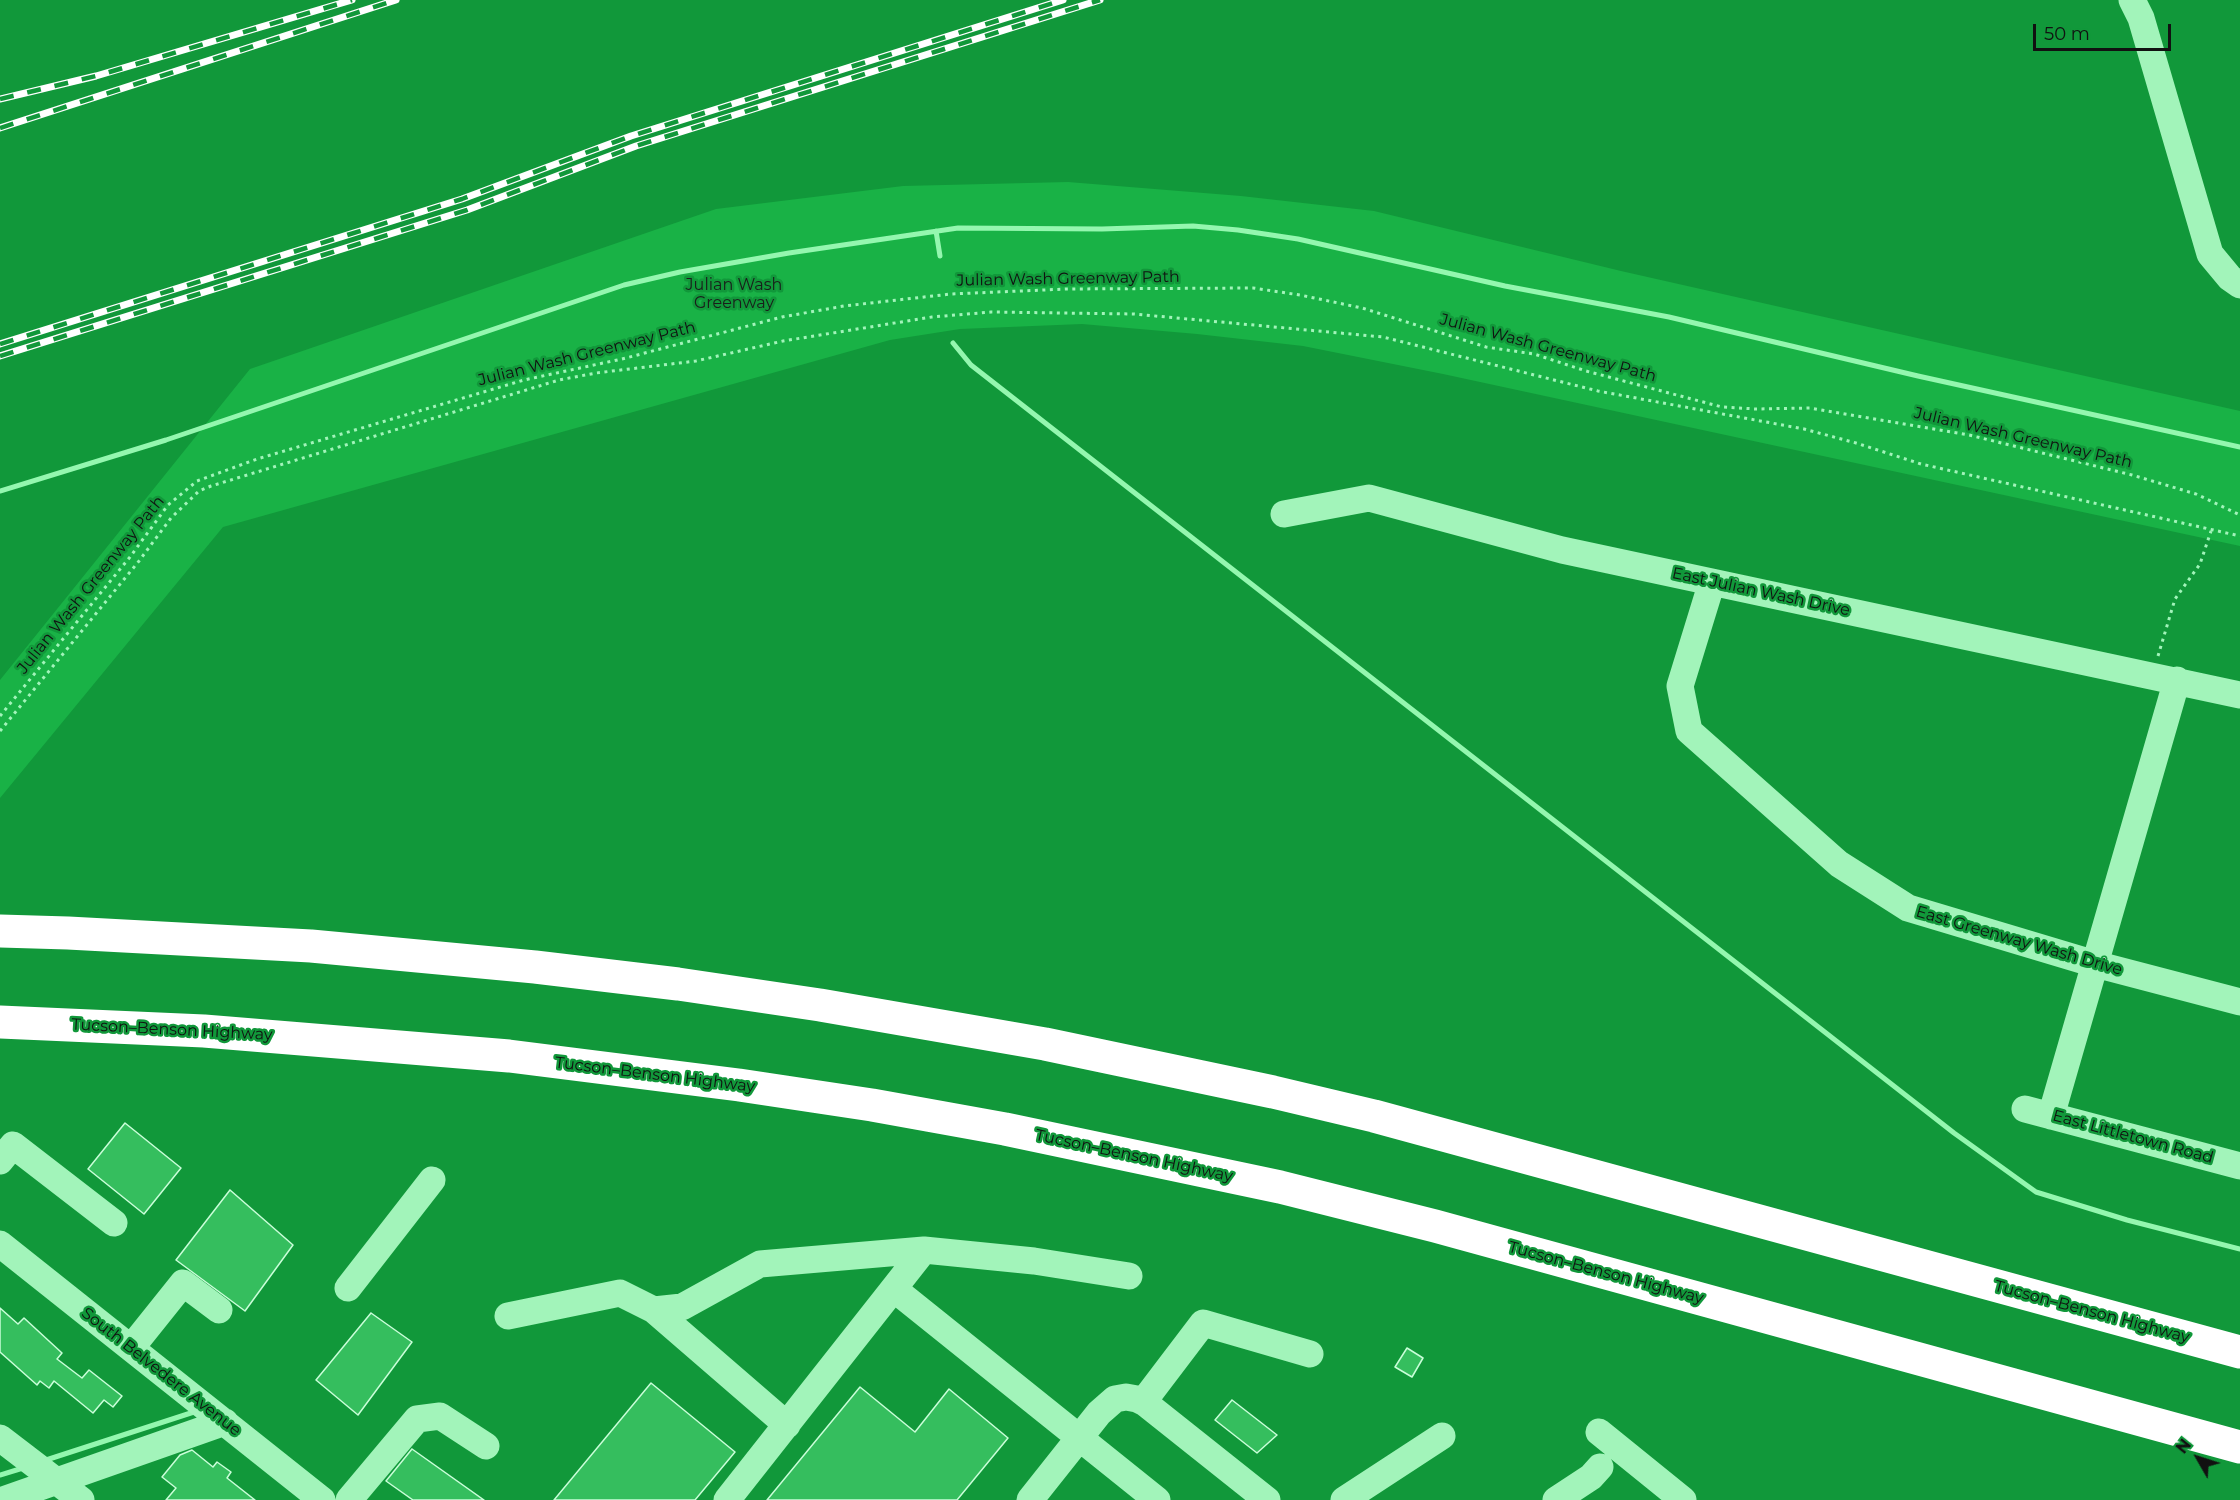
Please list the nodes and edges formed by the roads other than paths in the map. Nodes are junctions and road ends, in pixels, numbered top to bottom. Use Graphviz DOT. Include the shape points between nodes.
graph roads {
  1 [pos="2132,0"];
  2 [pos="2240,285"];
  3 [pos="1284,514"];
  4 [pos="1712,582"];
  5 [pos="2165,677"];
  6 [pos="2240,695"];
  7 [pos="0,931"];
  8 [pos="2095,964"];
  9 [pos="2240,1002"];
  10 [pos="0,1022"];
  11 [pos="0,1161"];
  12 [pos="2240,1166"];
  13 [pos="432,1180"];
  14 [pos="114,1223"];
  15 [pos="0,1244"];
  16 [pos="924,1250"];
  17 [pos="1129,1276"];
  18 [pos="348,1288"];
  19 [pos="894,1289"];
  20 [pos="219,1310"];
  21 [pos="654,1310"];
  22 [pos="508,1316"];
  23 [pos="131,1348"];
  24 [pos="2240,1352"];
  25 [pos="1310,1354"];
  26 [pos="1143,1402"];
  27 [pos="225,1422"];
  28 [pos="788,1425"];
  29 [pos="1599,1432"];
  30 [pos="1442,1436"];
  31 [pos="0,1438"];
  32 [pos="1079,1438"];
  33 [pos="486,1446"];
  34 [pos="2240,1447"];
  35 [pos="1600,1467"];
  36 [pos="56,1481"];
  37 [pos="3,1500"];
  38 [pos="81,1500"];
  39 [pos="322,1500"];
  40 [pos="350,1500"];
  41 [pos="727,1500"];
  42 [pos="1030,1500"];
  43 [pos="1157,1500"];
  44 [pos="1267,1500"];
  45 [pos="1344,1500"];
  46 [pos="1556,1500"];
  47 [pos="1683,1500"];
  1 -- 2 [label="street" via="2142,18 2210,254"];
  3 -- 4 [label="street, East Julian Wash Drive" via="1369,498 1562,550"];
  4 -- 5 [label="street, East Julian Wash Drive"];
  4 -- 8 [label="street, East Greenway Wash Drive" via="1680,686 1689,731 1839,864 1908,908"];
  5 -- 6 [label="street, East Julian Wash Drive"];
  5 -- 8 [label="street"];
  7 -- 24 [label="highway, Tucson–Benson Highway" via="312,946 525,966 820,1005 1045,1044 1374,1116"];
  8 -- 9 [label="street, East Greenway Wash Drive"];
  8 -- 12 [label="street, East Littletown Road" via="2038,1112"];
  10 -- 34 [label="highway, Tucson–Benson Highway" via="306,1038 509,1056 739,1085 1005,1129 1280,1187 1424,1223"];
  11 -- 14 [label="street" via="13,1145"];
  13 -- 18 [label="street"];
  15 -- 23 [label="street, South Belvedere Avenue"];
  16 -- 17 [label="street"];
  16 -- 19 [label="street"];
  16 -- 21 [label="street" via="760,1264 682,1307"];
  19 -- 28 [label="street"];
  19 -- 32 [label="street"];
  20 -- 23 [label="street" via="183,1283"];
  21 -- 22 [label="street" via="620,1293"];
  21 -- 28 [label="street"];
  23 -- 27 [label="street, South Belvedere Avenue"];
  25 -- 26 [label="street" via="1203,1323"];
  26 -- 32 [label="street" via="1126,1397 1116,1399"];
  26 -- 44 [label="street"];
  27 -- 36 [label="street"];
  27 -- 39 [label="street, South Belvedere Avenue"];
  28 -- 41 [label="street"];
  29 -- 47 [label="street"];
  30 -- 45 [label="street"];
  31 -- 36 [label="street"];
  32 -- 42 [label="street"];
  32 -- 43 [label="street"];
  33 -- 40 [label="street" via="440,1416 417,1419"];
  35 -- 46 [label="street"];
  36 -- 37 [label="street"];
  36 -- 38 [label="street"];
}
